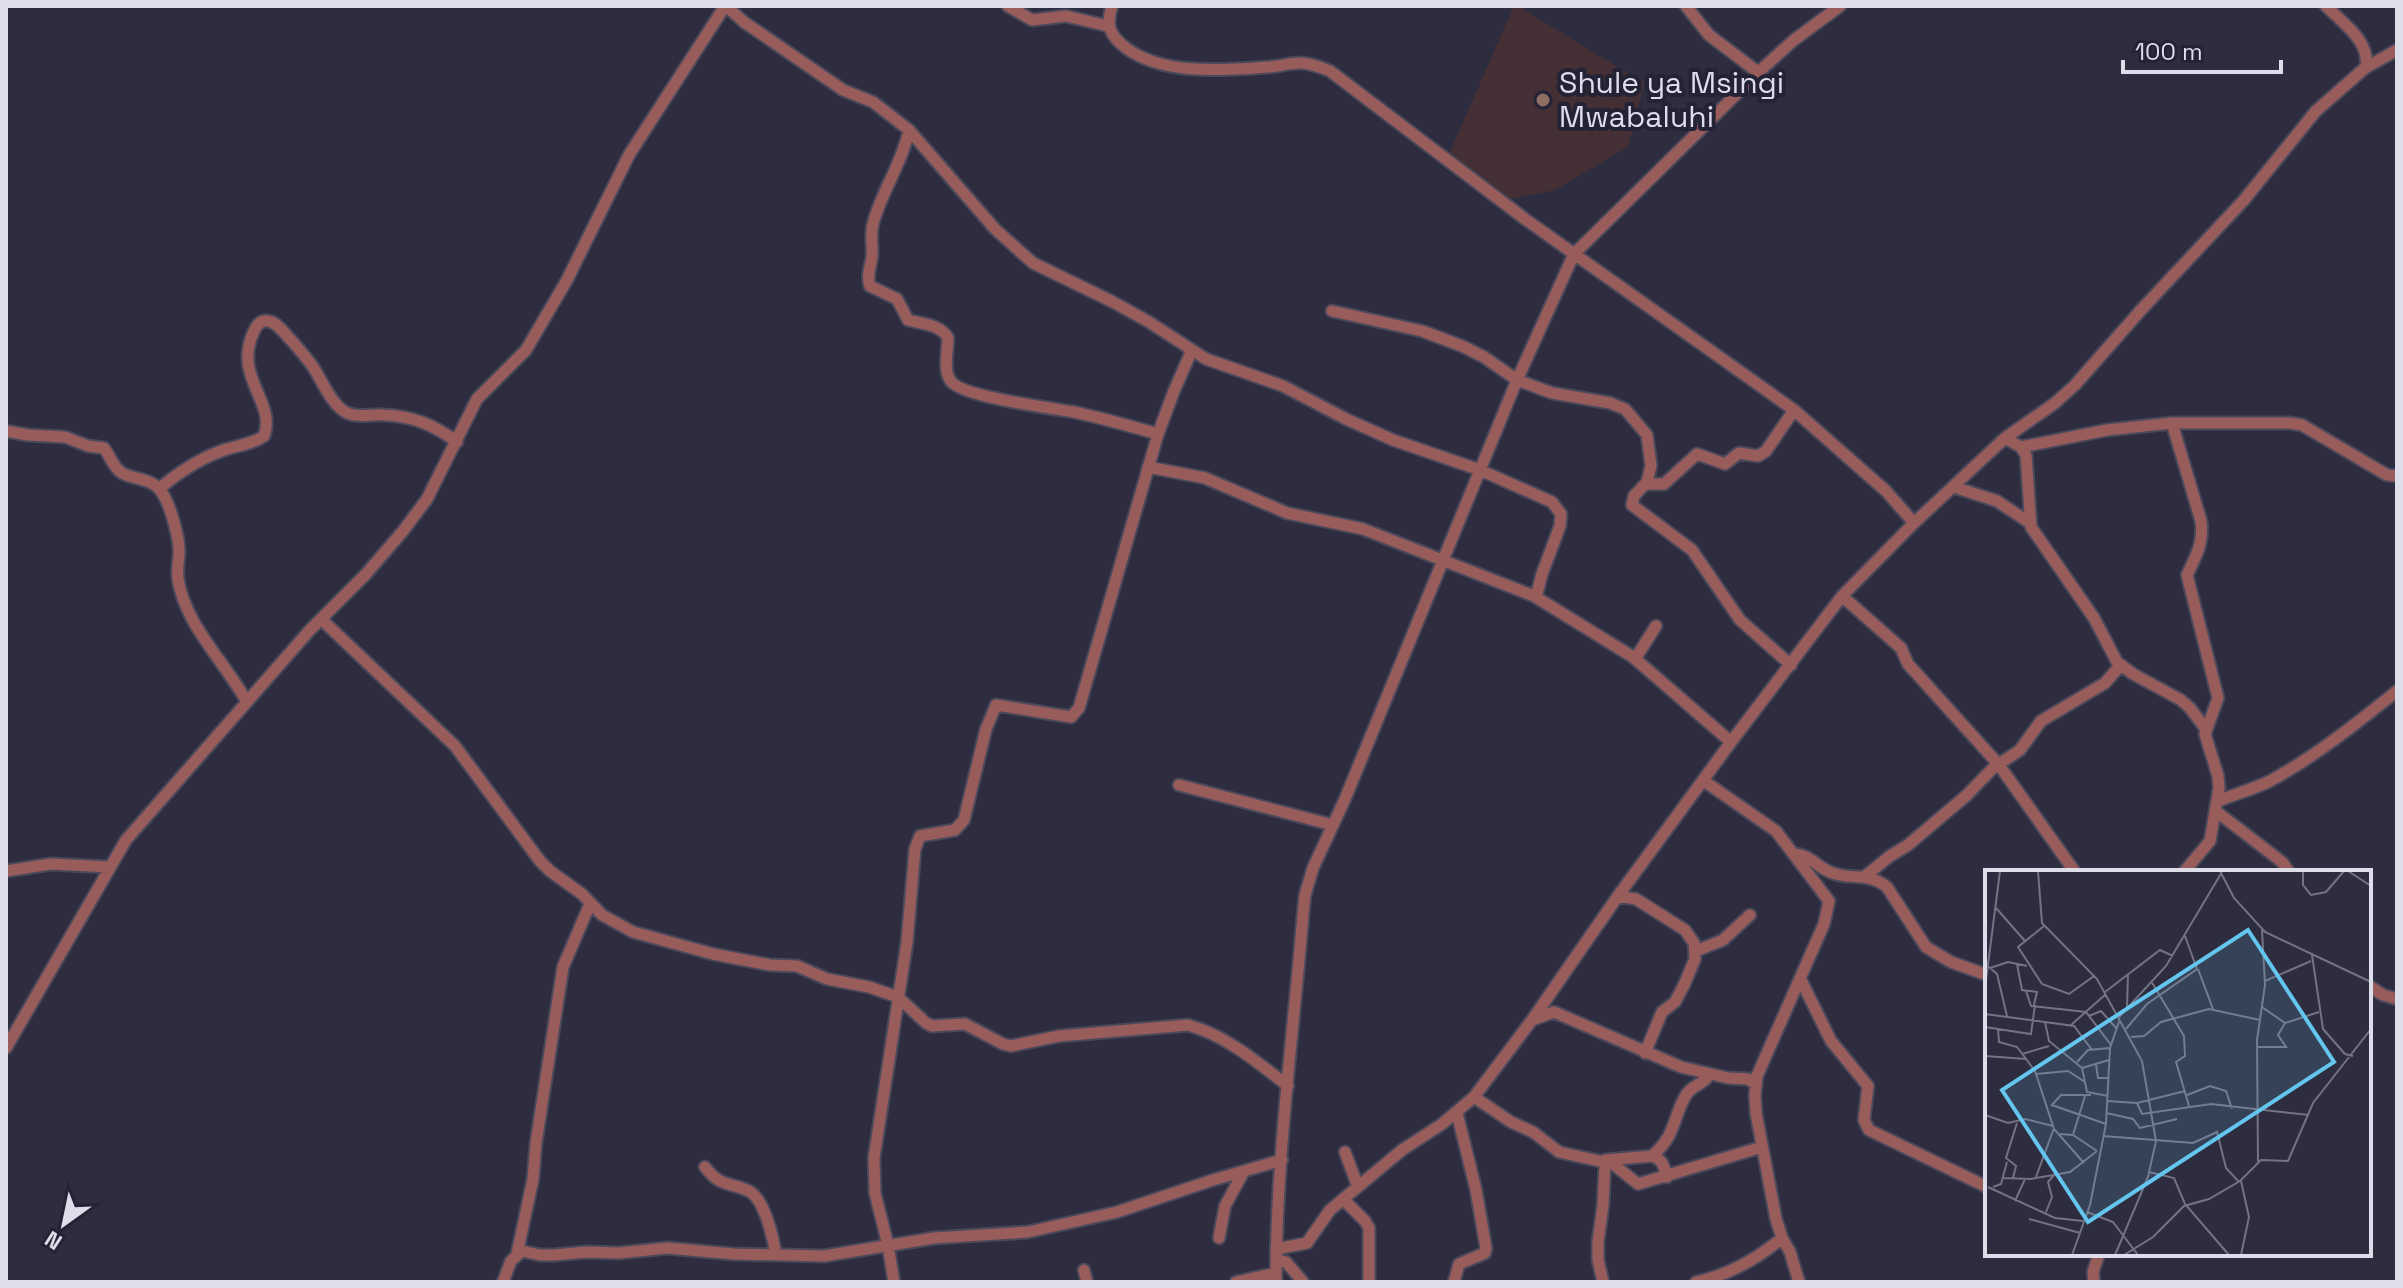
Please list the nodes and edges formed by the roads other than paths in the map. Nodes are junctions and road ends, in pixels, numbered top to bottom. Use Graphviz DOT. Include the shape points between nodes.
graph roads {
  1 [pos="726,6"];
  2 [pos="1008,6"];
  3 [pos="1112,6"];
  4 [pos="1686,6"];
  5 [pos="1840,6"];
  6 [pos="2326,6"];
  7 [pos="1108,26"];
  8 [pos="2397,50"];
  9 [pos="2366,67"];
  10 [pos="1759,73"];
  11 [pos="909,130"];
  12 [pos="1574,254"];
  13 [pos="1332,311"];
  14 [pos="1192,350"];
  15 [pos="1517,380"];
  16 [pos="1794,410"];
  17 [pos="2172,423"];
  18 [pos="6,431"];
  19 [pos="1158,434"];
  20 [pos="2005,438"];
  21 [pos="457,442"];
  22 [pos="2021,447"];
  23 [pos="1148,467"];
  24 [pos="1480,470"];
  25 [pos="2397,476"];
  26 [pos="1646,484"];
  27 [pos="1954,487"];
  28 [pos="159,489"];
  29 [pos="1914,523"];
  30 [pos="2030,523"];
  31 [pos="1442,561"];
  32 [pos="1842,596"];
  33 [pos="1536,597"];
  34 [pos="321,619"];
  35 [pos="1656,626"];
  36 [pos="1635,659"];
  37 [pos="1791,665"];
  38 [pos="2120,666"];
  39 [pos="2397,691"];
  40 [pos="247,702"];
  41 [pos="2205,728"];
  42 [pos="1731,742"];
  43 [pos="1999,765"];
  44 [pos="1704,781"];
  45 [pos="1179,785"];
  46 [pos="2217,806"];
  47 [pos="1333,825"];
  48 [pos="1795,854"];
  49 [pos="109,867"];
  50 [pos="2074,870"];
  51 [pos="2186,870"];
  52 [pos="2288,870"];
  53 [pos="6,871"];
  54 [pos="1864,877"];
  55 [pos="1632,878"];
  56 [pos="1618,896"];
  57 [pos="1636,899"];
  58 [pos="590,904"];
  59 [pos="1750,915"];
  60 [pos="1696,951"];
  61 [pos="1985,974"];
  62 [pos="1800,978"];
  63 [pos="2371,987"];
  64 [pos="1549,996"];
  65 [pos="898,997"];
  66 [pos="2397,999"];
  67 [pos="1554,1012"];
  68 [pos="1532,1020"];
  69 [pos="6,1048"];
  70 [pos="1645,1053"];
  71 [pos="1710,1074"];
  72 [pos="1756,1084"];
  73 [pos="1288,1086"];
  74 [pos="1474,1097"];
  75 [pos="1457,1113"];
  76 [pos="1762,1147"];
  77 [pos="1345,1152"];
  78 [pos="1652,1156"];
  79 [pos="1282,1160"];
  80 [pos="1604,1161"];
  81 [pos="705,1167"];
  82 [pos="1244,1171"];
  83 [pos="1667,1177"];
  84 [pos="1985,1186"];
  85 [pos="1358,1187"];
  86 [pos="1343,1199"];
  87 [pos="1219,1238"];
  88 [pos="1782,1238"];
  89 [pos="888,1245"];
  90 [pos="517,1254"];
  91 [pos="1276,1254"];
  92 [pos="776,1255"];
  93 [pos="2098,1256"];
  94 [pos="1276,1278"];
  95 [pos="503,1282"];
  96 [pos="894,1282"];
  97 [pos="1236,1282"];
  98 [pos="1303,1282"];
  99 [pos="1369,1282"];
  100 [pos="1454,1282"];
  101 [pos="1603,1282"];
  102 [pos="1696,1282"];
  103 [pos="1799,1282"];
  104 [pos="2094,1282"];
  1 -- 11 [label="street"];
  1 -- 21 [label="street" via="629,155 533,338 477,399"];
  2 -- 7 [label="street" via="1032,20 1066,16"];
  3 -- 7 [label="street"];
  4 -- 10 [label="street" via="1709,35"];
  5 -- 10 [label="street"];
  6 -- 9 [label="street" via="2364,46"];
  7 -- 12 [label="street" via="1115,39 1137,55 1171,65 1246,68 1301,62 1330,71"];
  8 -- 9 [label="street"];
  9 -- 20 [label="street" via="2316,111 2244,200 2075,385"];
  10 -- 12 [label="street"];
  11 -- 14 [label="street" via="995,229 1033,263 1113,302"];
  11 -- 19 [label="street" via="873,222 870,286 897,299 908,320 946,333 948,378 956,387"];
  12 -- 15 [label="street"];
  12 -- 16 [label="street"];
  13 -- 15 [label="street" via="1422,331 1484,357"];
  14 -- 19 [label="street"];
  14 -- 24 [label="street" via="1283,386 1393,440"];
  15 -- 24 [label="street"];
  15 -- 26 [label="street" via="1625,409 1648,438 1651,466"];
  16 -- 26 [label="street" via="1758,456 1739,453 1725,464 1697,454 1668,482"];
  16 -- 29 [label="street"];
  17 -- 22 [label="street"];
  17 -- 25 [label="street" via="2297,424"];
  17 -- 41 [label="street" via="2203,532 2187,575 2218,698"];
  18 -- 28 [label="street" via="65,437 104,448 120,472"];
  19 -- 23 [label="street"];
  20 -- 22 [label="street"];
  20 -- 27 [label="street"];
  21 -- 28 [label="street" via="416,419 347,413 313,366 268,321 257,325 247,355 267,426 264,436 211,455"];
  21 -- 34 [label="street" via="403,531"];
  22 -- 30 [label="street" via="2027,460"];
  23 -- 31 [label="street" via="1205,478 1287,513 1363,529"];
  23 -- 65 [label="street" via="1079,708 1071,717 996,705 964,820 955,830 920,836"];
  24 -- 31 [label="street"];
  24 -- 33 [label="street" via="1552,502 1561,514"];
  26 -- 37 [label="street" via="1632,505 1692,550 1740,620"];
  27 -- 29 [label="street"];
  27 -- 30 [label="street" via="1997,501"];
  28 -- 40 [label="street" via="178,545 182,597"];
  29 -- 32 [label="street"];
  30 -- 38 [label="street"];
  31 -- 33 [label="street"];
  31 -- 47 [label="street"];
  32 -- 37 [label="street"];
  32 -- 43 [label="street" via="1901,648 1908,664"];
  33 -- 36 [label="street"];
  34 -- 40 [label="street"];
  34 -- 58 [label="street" via="455,746 540,861"];
  35 -- 36 [label="street"];
  36 -- 42 [label="street"];
  37 -- 42 [label="street"];
  38 -- 41 [label="street" via="2181,700"];
  38 -- 43 [label="street" via="2105,683 2041,721 2020,750"];
  39 -- 46 [label="street" via="2295,766"];
  40 -- 49 [label="street" via="142,820"];
  41 -- 46 [label="street" via="2218,776"];
  42 -- 44 [label="street"];
  43 -- 50 [label="street"];
  43 -- 54 [label="street"];
  44 -- 48 [label="street" via="1776,831"];
  44 -- 55 [label="street"];
  45 -- 47 [label="street"];
  46 -- 51 [label="street" via="2210,841"];
  46 -- 52 [label="street"];
  47 -- 73 [label="street" via="1305,895"];
  48 -- 54 [label="street" via="1829,872"];
  48 -- 62 [label="street" via="1829,906"];
  49 -- 53 [label="street" via="51,864"];
  49 -- 69 [label="street"];
  54 -- 61 [label="street" via="1887,887 1926,947"];
  55 -- 56 [label="street"];
  55 -- 57 [label="street"];
  56 -- 57 [label="street"];
  56 -- 64 [label="street"];
  57 -- 60 [label="street" via="1685,930"];
  58 -- 65 [label="street" via="615,924 652,938 797,966"];
  58 -- 90 [label="street" via="563,967"];
  59 -- 60 [label="street" via="1723,940"];
  60 -- 70 [label="street" via="1678,997 1662,1012"];
  62 -- 72 [label="street"];
  62 -- 84 [label="street" via="1827,1036 1868,1086 1864,1120 1869,1130"];
  63 -- 66 [label="street"];
  64 -- 67 [label="street"];
  64 -- 68 [label="street"];
  65 -- 73 [label="street" via="932,1026 965,1024 1011,1046 1059,1036 1188,1025 1225,1040"];
  65 -- 89 [label="street" via="873,1177"];
  67 -- 68 [label="street"];
  67 -- 70 [label="street"];
  68 -- 74 [label="street"];
  70 -- 71 [label="street"];
  71 -- 72 [label="street"];
  71 -- 78 [label="street" via="1689,1090 1671,1134"];
  72 -- 76 [label="street"];
  73 -- 79 [label="street"];
  74 -- 75 [label="street"];
  74 -- 80 [label="street" via="1559,1152"];
  75 -- 85 [label="street"];
  75 -- 100 [label="street" via="1486,1248 1459,1264"];
  76 -- 83 [label="street"];
  76 -- 88 [label="street"];
  77 -- 85 [label="street"];
  78 -- 80 [label="street"];
  78 -- 83 [label="street" via="1662,1162"];
  79 -- 82 [label="street"];
  79 -- 91 [label="street"];
  80 -- 83 [label="street" via="1638,1184"];
  80 -- 101 [label="street" via="1598,1242"];
  81 -- 92 [label="street" via="720,1182 757,1198"];
  82 -- 87 [label="street" via="1225,1206"];
  82 -- 89 [label="street" via="1117,1212 1036,1230"];
  85 -- 86 [label="street"];
  86 -- 91 [label="street" via="1307,1243"];
  86 -- 99 [label="street" via="1369,1228"];
  88 -- 102 [label="street" via="1721,1275"];
  88 -- 103 [label="street"];
  89 -- 92 [label="street" via="824,1256"];
  89 -- 96 [label="street"];
  90 -- 92 [label="street" via="667,1248"];
  90 -- 95 [label="street"];
  91 -- 94 [label="street"];
  91 -- 98 [label="street"];
  93 -- 104 [label="street"];
  94 -- 97 [label="street"];
}
